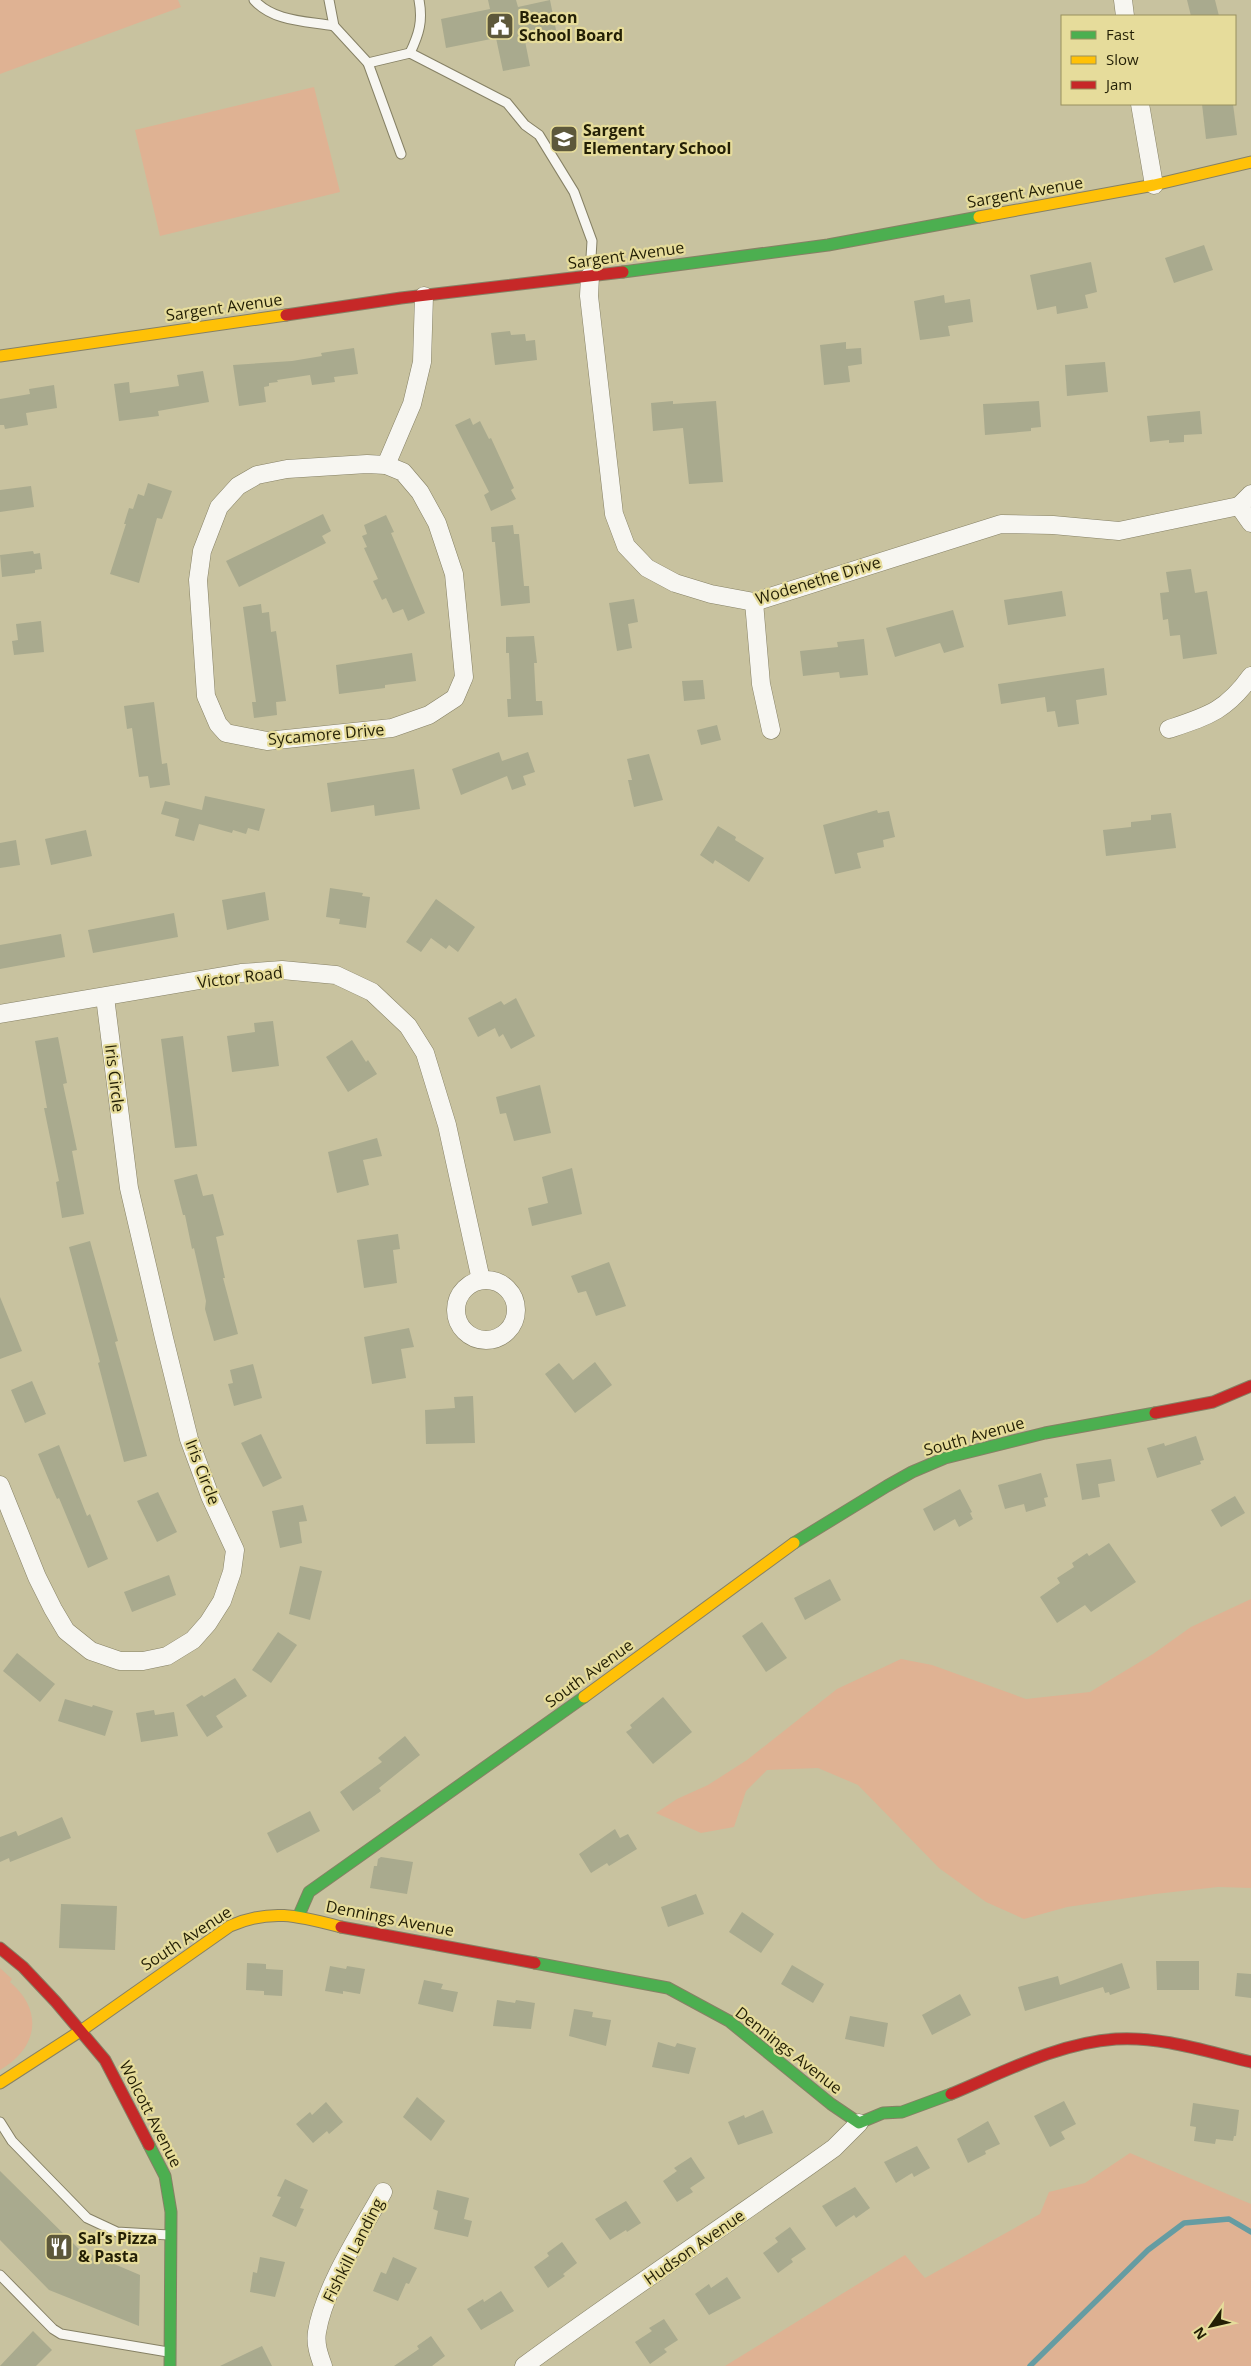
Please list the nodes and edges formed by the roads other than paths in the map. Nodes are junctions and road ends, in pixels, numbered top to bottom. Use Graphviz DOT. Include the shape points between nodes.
graph roads {
  1 [pos="254,0"];
  2 [pos="329,0"];
  3 [pos="418,0"];
  4 [pos="1122,0"];
  5 [pos="1125,15"];
  6 [pos="334,26"];
  7 [pos="410,53"];
  8 [pos="368,63"];
  9 [pos="1140,105"];
  10 [pos="401,154"];
  11 [pos="1251,162"];
  12 [pos="1154,185"];
  13 [pos="590,276"];
  14 [pos="424,296"];
  15 [pos="0,356"];
  16 [pos="386,464"];
  17 [pos="1245,500"];
  18 [pos="1251,523"];
  19 [pos="754,602"];
  20 [pos="1251,676"];
  21 [pos="1169,729"];
  22 [pos="771,730"];
  23 [pos="105,997"];
  24 [pos="0,1014"];
  25 [pos="481,1280"];
  26 [pos="1251,1386"];
  27 [pos="0,1485"];
  28 [pos="300,1915"];
  29 [pos="0,1948"];
  30 [pos="82,2030"];
  31 [pos="1251,2062"];
  32 [pos="0,2083"];
  33 [pos="0,2122"];
  34 [pos="860,2123"];
  35 [pos="383,2192"];
  36 [pos="172,2235"];
  37 [pos="0,2275"];
  38 [pos="170,2352"];
  39 [pos="170,2366"];
  40 [pos="323,2366"];
  41 [pos="524,2366"];
  1 -- 6 [label="lane" via="263,10 282,17"];
  2 -- 6 [label="lane"];
  3 -- 7 [label="lane" via="422,19"];
  4 -- 5 [label="street"];
  6 -- 8 [label="lane"];
  7 -- 8 [label="lane"];
  7 -- 13 [label="lane" via="507,103 525,125 539,135 574,192 592,241"];
  8 -- 10 [label="lane"];
  9 -- 12 [label="street"];
  11 -- 12 [label="street, Sargent Avenue"];
  12 -- 13 [label="street, Sargent Avenue" via="828,245"];
  13 -- 14 [label="street, Sargent Avenue"];
  13 -- 19 [label="street, Wodenethe Drive" via="589,296 614,514 626,546 647,568 675,583"];
  14 -- 15 [label="street, Sargent Avenue"];
  14 -- 16 [label="street" via="422,362 412,404"];
  16 -- 16 [label="street, Sycamore Drive" via="287,469 257,475 238,486 219,507 202,551 198,580 206,696 218,724 226,733 268,741 392,728 429,715 455,698 464,677 454,574 437,523 420,492 403,472"];
  17 -- 18 [label="street, Wodenethe Drive"];
  17 -- 19 [label="street, Wodenethe Drive" via="1119,531 1053,524 1001,524"];
  19 -- 22 [label="street" via="761,684"];
  20 -- 21 [label="street" via="1238,694 1213,714"];
  23 -- 24 [label="street, Victor Road"];
  23 -- 25 [label="street, Victor Road" via="241,973 282,970 336,975 372,992 408,1026 425,1053 448,1125"];
  23 -- 27 [label="street, Iris Circle" via="129,1188 189,1439 234,1550 232,1572 222,1600 193,1640 167,1656 143,1661 120,1660 91,1651 66,1631 53,1609"];
  26 -- 28 [label="street, South Avenue" via="1213,1402 1045,1434 945,1458 887,1486 817,1527 759,1567 522,1741 372,1845 309,1892"];
  28 -- 30 [label="street, South Avenue" via="248,1917 230,1926"];
  28 -- 34 [label="street, Dennings Avenue" via="340,1927 668,1988 729,2021 830,2104"];
  29 -- 30 [label="street, Wolcott Avenue" via="23,1967"];
  30 -- 32 [label="street, South Avenue"];
  30 -- 36 [label="street, Wolcott Avenue" via="106,2060 165,2176"];
  31 -- 34 [label="street" via="1158,2041 1117,2040 1083,2044 1040,2057 927,2104 902,2112 883,2113"];
  33 -- 36 [label="lane" via="12,2141 87,2218 117,2232"];
  34 -- 41 [label="street, Hudson Avenue" via="834,2148"];
  35 -- 40 [label="street, Fishkill Landing" via="339,2272 321,2315 316,2334"];
  36 -- 38 [label="street, Wolcott Avenue"];
  37 -- 38 [label="lane" via="52,2328 62,2334"];
  38 -- 39 [label="street, Wolcott Avenue"];
}
